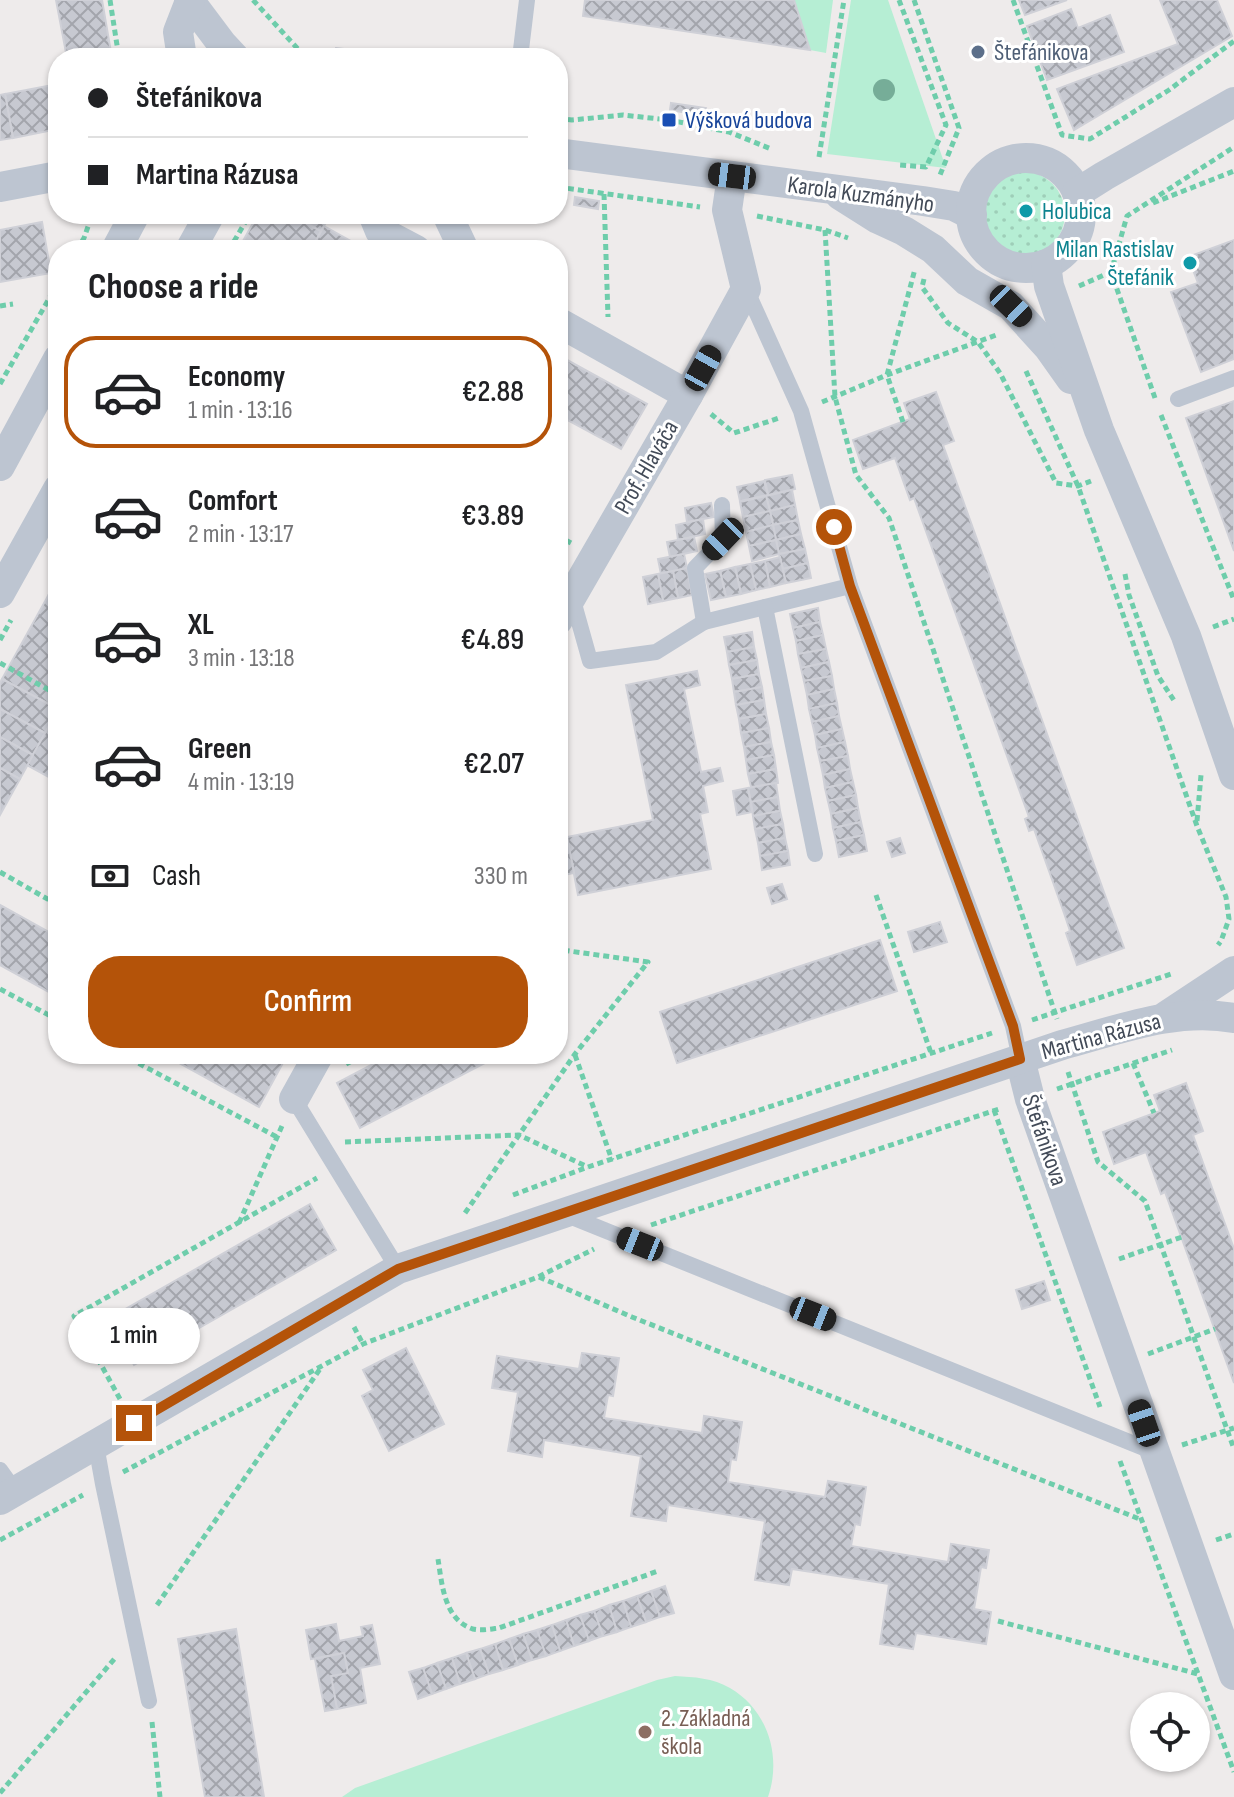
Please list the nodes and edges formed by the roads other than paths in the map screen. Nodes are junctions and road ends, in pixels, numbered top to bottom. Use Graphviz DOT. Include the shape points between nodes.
graph roads {
  1 [pos="527,0"];
  2 [pos="190,1"];
  3 [pos="180,48"];
  4 [pos="226,48"];
  5 [pos="521,48"];
  6 [pos="1234,102"];
  7 [pos="568,154"];
  8 [pos="732,176"];
  9 [pos="48,178"];
  10 [pos="0,187"];
  11 [pos="831,190"];
  12 [pos="1077,193"];
  13 [pos="972,215"];
  14 [pos="377,224"];
  15 [pos="397,240"];
  16 [pos="1046,264"];
  17 [pos="746,289"];
  18 [pos="568,327"];
  19 [pos="48,377"];
  20 [pos="1234,378"];
  21 [pos="688,395"];
  22 [pos="1178,399"];
  23 [pos="1099,430"];
  24 [pos="0,466"];
  25 [pos="722,505"];
  26 [pos="48,507"];
  27 [pos="850,586"];
  28 [pos="0,593"];
  29 [pos="568,603"];
  30 [pos="765,607"];
  31 [pos="568,614"];
  32 [pos="704,622"];
  33 [pos="1234,775"];
  34 [pos="815,854"];
  35 [pos="1234,971"];
  36 [pos="1164,1017"];
  37 [pos="1234,1018"];
  38 [pos="1020,1059"];
  39 [pos="313,1064"];
  40 [pos="294,1099"];
  41 [pos="562,1213"];
  42 [pos="398,1269"];
  43 [pos="96,1445"];
  44 [pos="1154,1453"];
  45 [pos="5,1487"];
  46 [pos="1234,1675"];
  47 [pos="149,1701"];
  1 -- 5 [label="lane"];
  2 -- 3 [label="street" via="178,32"];
  2 -- 4 [label="street"];
  6 -- 12 [label="street"];
  7 -- 8 [label="street, Karola Kuzmányho"];
  8 -- 11 [label="street, Karola Kuzmányho"];
  8 -- 17 [label="street" via="727,210"];
  9 -- 10 [label="street"];
  11 -- 13 [label="street, Karola Kuzmányho" via="954,206"];
  11 -- 23 [label="street" via="933,249 967,281 1011,306 1076,386"];
  12 -- 13 [label="street" via="1057,168 1026,158 1010,161 982,182"];
  12 -- 16 [label="street" via="1081,217 1074,241"];
  13 -- 16 [label="street" via="983,247 996,259 1029,268"];
  14 -- 15 [label="street"];
  16 -- 23 [label="street"];
  17 -- 21 [label="street, Prof. Hlaváča"];
  17 -- 27 [label="lane, Štefánikova" via="801,411"];
  18 -- 21 [label="street"];
  19 -- 24 [label="street"];
  20 -- 22 [label="lane"];
  21 -- 29 [label="street, Prof. Hlaváča"];
  23 -- 33 [label="street" via="1186,636"];
  25 -- 32 [label="lane" via="723,539 695,568"];
  26 -- 28 [label="street"];
  27 -- 30 [label="lane"];
  27 -- 38 [label="lane, Štefánikova" via="1013,1026"];
  30 -- 32 [label="lane"];
  30 -- 34 [label="lane"];
  31 -- 32 [label="lane" via="590,661 656,652"];
  35 -- 36 [label="street"];
  36 -- 37 [label="street, Martina Rázusa"];
  36 -- 38 [label="street, Martina Rázusa"];
  38 -- 41 [label="street, Martina Rázusa"];
  38 -- 44 [label="street, Štefánikova"];
  39 -- 40 [label="street"];
  40 -- 42 [label="lane"];
  41 -- 42 [label="street, Martina Rázusa"];
  41 -- 44 [label="lane"];
  42 -- 43 [label="street, Martina Rázusa"];
  43 -- 45 [label="street, Martina Rázusa"];
  43 -- 47 [label="lane"];
  44 -- 46 [label="street, Štefánikova"];
}
